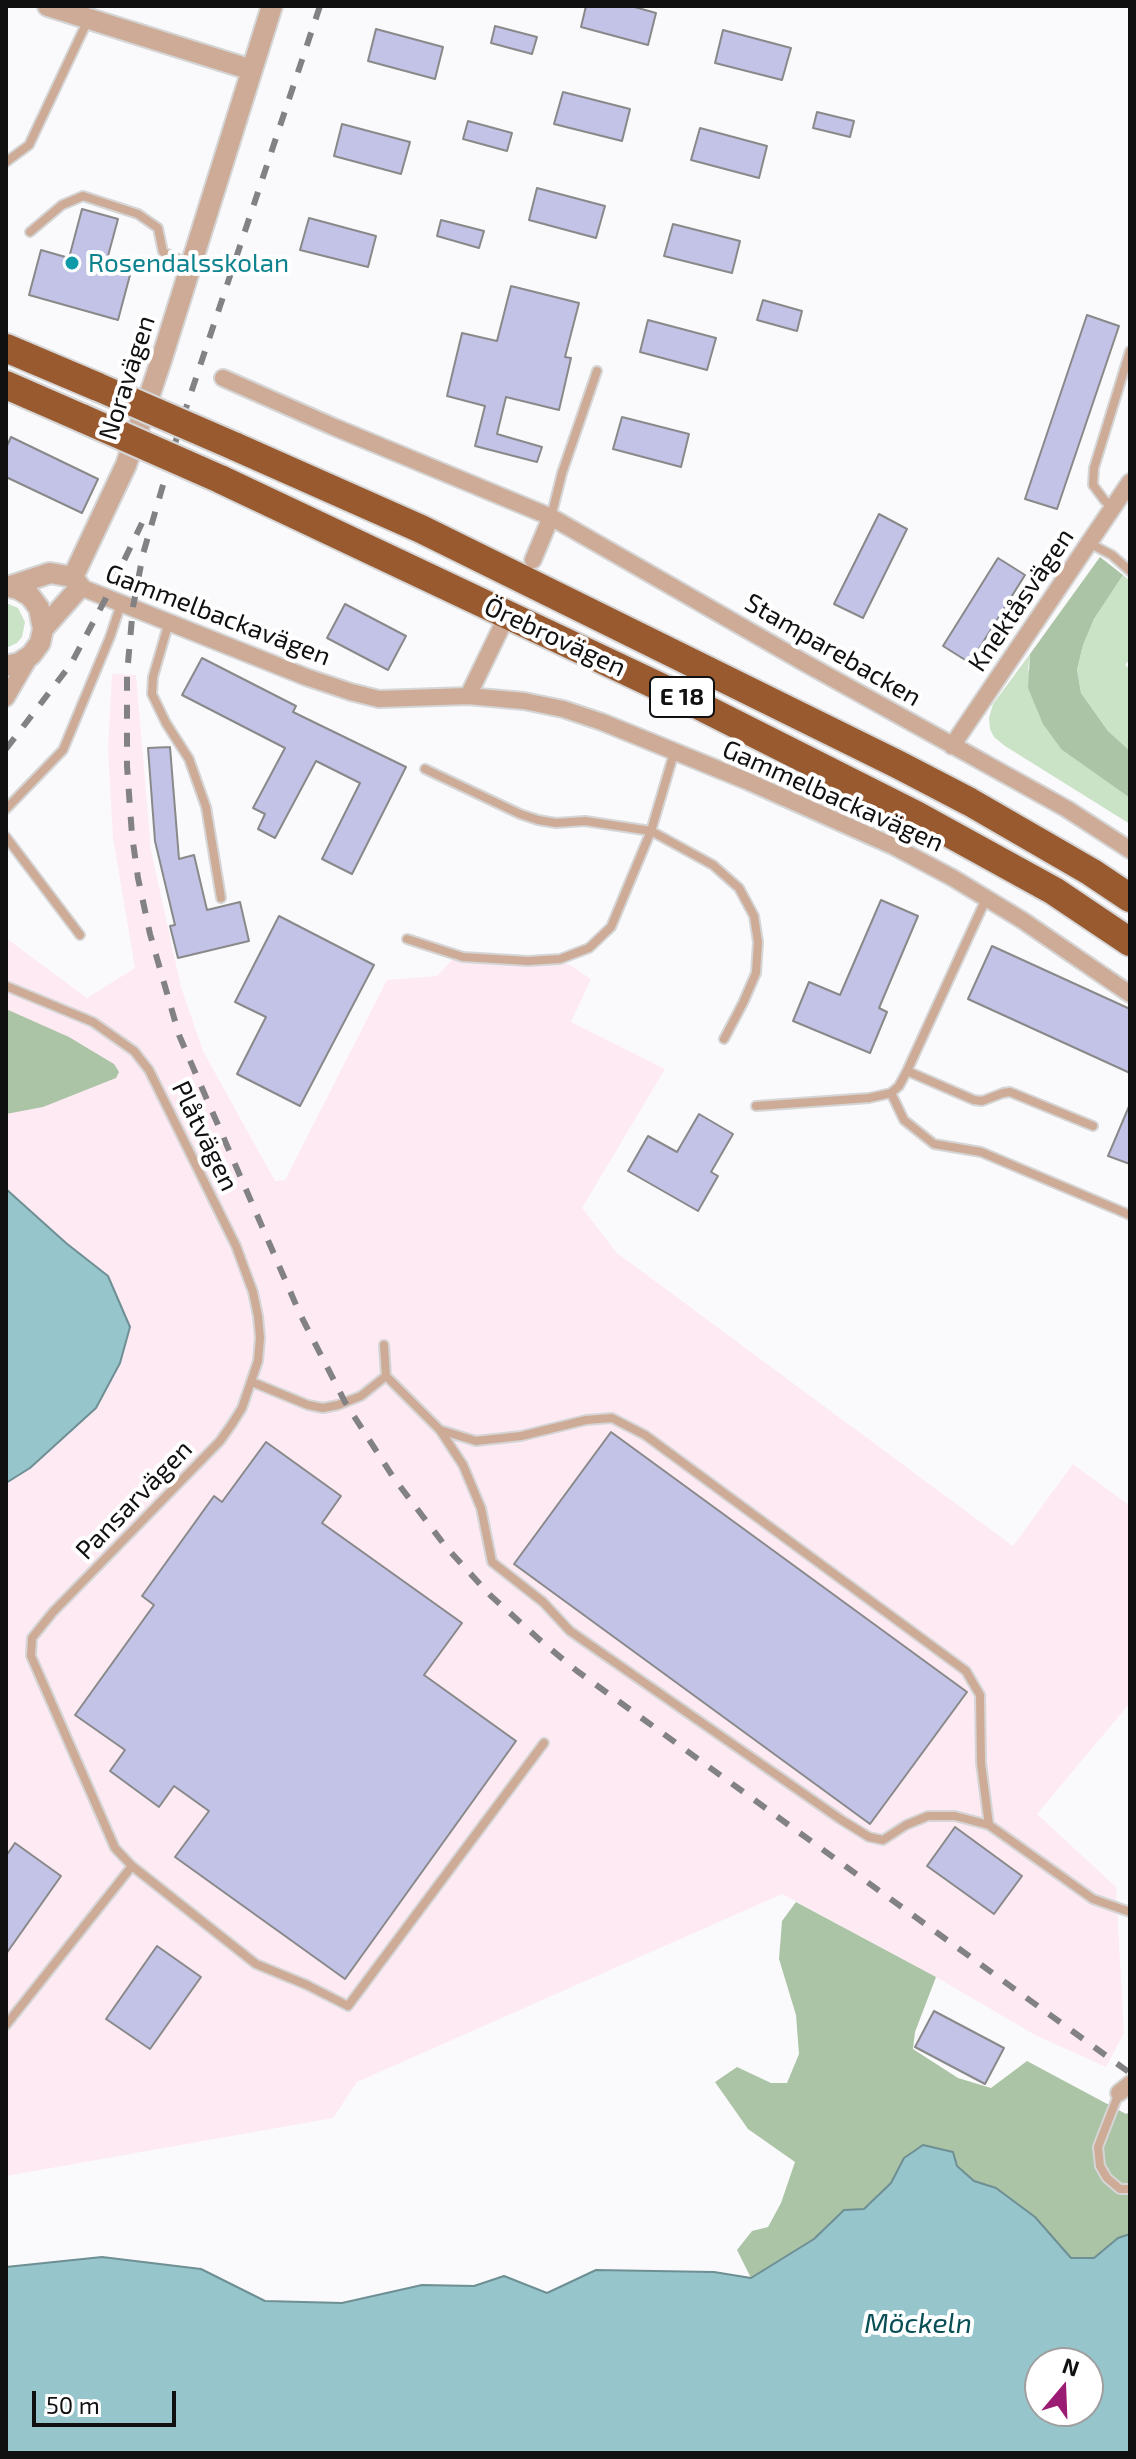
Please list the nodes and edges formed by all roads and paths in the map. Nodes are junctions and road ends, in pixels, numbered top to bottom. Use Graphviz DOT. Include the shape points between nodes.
graph roads {
  1 [pos="48,6"];
  2 [pos="272,6"];
  3 [pos="89,19"];
  4 [pos="252,70"];
  5 [pos="6,162"];
  6 [pos="30,232"];
  7 [pos="191,265"];
  8 [pos="6,348"];
  9 [pos="1130,351"];
  10 [pos="597,371"];
  11 [pos="223,378"];
  12 [pos="6,385"];
  13 [pos="1130,482"];
  14 [pos="1113,506"];
  15 [pos="551,517"];
  16 [pos="1088,542"];
  17 [pos="533,560"];
  18 [pos="1130,571"];
  19 [pos="76,582"];
  20 [pos="8,586"];
  21 [pos="122,603"];
  22 [pos="169,622"];
  23 [pos="501,628"];
  24 [pos="43,629"];
  25 [pos="31,655"];
  26 [pos="6,666"];
  27 [pos="468,696"];
  28 [pos="6,698"];
  29 [pos="952,746"];
  30 [pos="674,753"];
  31 [pos="425,769"];
  32 [pos="6,809"];
  33 [pos="651,831"];
  34 [pos="6,837"];
  35 [pos="1130,850"];
  36 [pos="221,898"];
  37 [pos="986,898"];
  38 [pos="1130,898"];
  39 [pos="80,935"];
  40 [pos="407,939"];
  41 [pos="1130,942"];
  42 [pos="6,986"];
  43 [pos="1130,994"];
  44 [pos="724,1039"];
  45 [pos="907,1071"];
  46 [pos="891,1093"];
  47 [pos="756,1106"];
  48 [pos="1093,1126"];
  49 [pos="1130,1215"];
  50 [pos="384,1345"];
  51 [pos="386,1376"];
  52 [pos="252,1382"];
  53 [pos="440,1430"];
  54 [pos="544,1743"];
  55 [pos="989,1825"];
  56 [pos="132,1866"];
  57 [pos="1130,1912"];
  58 [pos="6,2025"];
  59 [pos="1124,2088"];
  60 [pos="1130,2189"];
  1 -- 3 [label="street"];
  2 -- 4 [label="street, Noravägen"];
  3 -- 4 [label="street"];
  3 -- 5 [label="lane" via="29,145"];
  4 -- 7 [label="street, Noravägen"];
  6 -- 7 [label="lane" via="62,205 83,196 138,214 158,228 163,252"];
  7 -- 19 [label="street, Noravägen" via="126,465"];
  8 -- 38 [label="highway, Örebrovägen / E 18, bridge" via="421,529 899,765"];
  9 -- 14 [label="lane" via="1094,468 1093,485"];
  10 -- 15 [label="lane"];
  11 -- 15 [label="street, Stamparebacken"];
  12 -- 41 [label="highway, Örebrovägen / E 18, bridge" via="220,479 694,703 916,815 1054,891"];
  13 -- 14 [label="street, Knektåsvägen"];
  14 -- 16 [label="street, Knektåsvägen"];
  15 -- 17 [label="street"];
  15 -- 29 [label="street, Stamparebacken"];
  16 -- 18 [label="lane"];
  16 -- 29 [label="street, Knektåsvägen"];
  19 -- 20 [label="street" via="50,573"];
  19 -- 21 [label="street, Gammelbackavägen"];
  19 -- 24 [label="street, Noravägen"];
  20 -- 24 [label="street" via="35,602"];
  21 -- 22 [label="street, Gammelbackavägen"];
  21 -- 32 [label="lane" via="63,750"];
  22 -- 27 [label="street, Gammelbackavägen" via="306,677 379,699"];
  22 -- 36 [label="lane" via="152,694 189,759 206,807"];
  23 -- 27 [label="street"];
  24 -- 25 [label="street, Noravägen"];
  25 -- 26 [label="street"];
  25 -- 28 [label="street"];
  27 -- 30 [label="street, Gammelbackavägen" via="563,709"];
  29 -- 35 [label="street, Stamparebacken"];
  30 -- 33 [label="lane"];
  30 -- 37 [label="street, Gammelbackavägen" via="825,814"];
  31 -- 33 [label="lane" via="538,820"];
  33 -- 40 [label="lane" via="611,927 589,948 560,959 528,961 463,957"];
  33 -- 44 [label="lane" via="713,865 739,888 754,916 756,973"];
  34 -- 39 [label="lane"];
  37 -- 43 [label="street, Gammelbackavägen"];
  37 -- 45 [label="lane"];
  42 -- 52 [label="lane, Plåtvägen" via="93,1022 134,1051 149,1070 249,1280 260,1338"];
  45 -- 46 [label="lane"];
  45 -- 48 [label="lane" via="974,1100 1010,1092"];
  46 -- 47 [label="lane"];
  46 -- 49 [label="lane" via="904,1120 934,1144 981,1152"];
  50 -- 51 [label="lane"];
  51 -- 52 [label="lane" via="361,1396 323,1408"];
  51 -- 53 [label="lane"];
  52 -- 56 [label="lane, Pansarvägen" via="220,1441 32,1638 31,1656 115,1848"];
  53 -- 55 [label="lane" via="463,1465 481,1508 492,1562 570,1631 869,1837 883,1840 928,1816"];
  53 -- 55 [label="lane" via="476,1441 612,1418 645,1435 966,1671 980,1695"];
  54 -- 56 [label="lane" via="348,2006 256,1964"];
  55 -- 57 [label="lane" via="1093,1899"];
  56 -- 58 [label="lane"];
  59 -- 60 [label="lane" via="1098,2147 1107,2178 1120,2189"];
}
